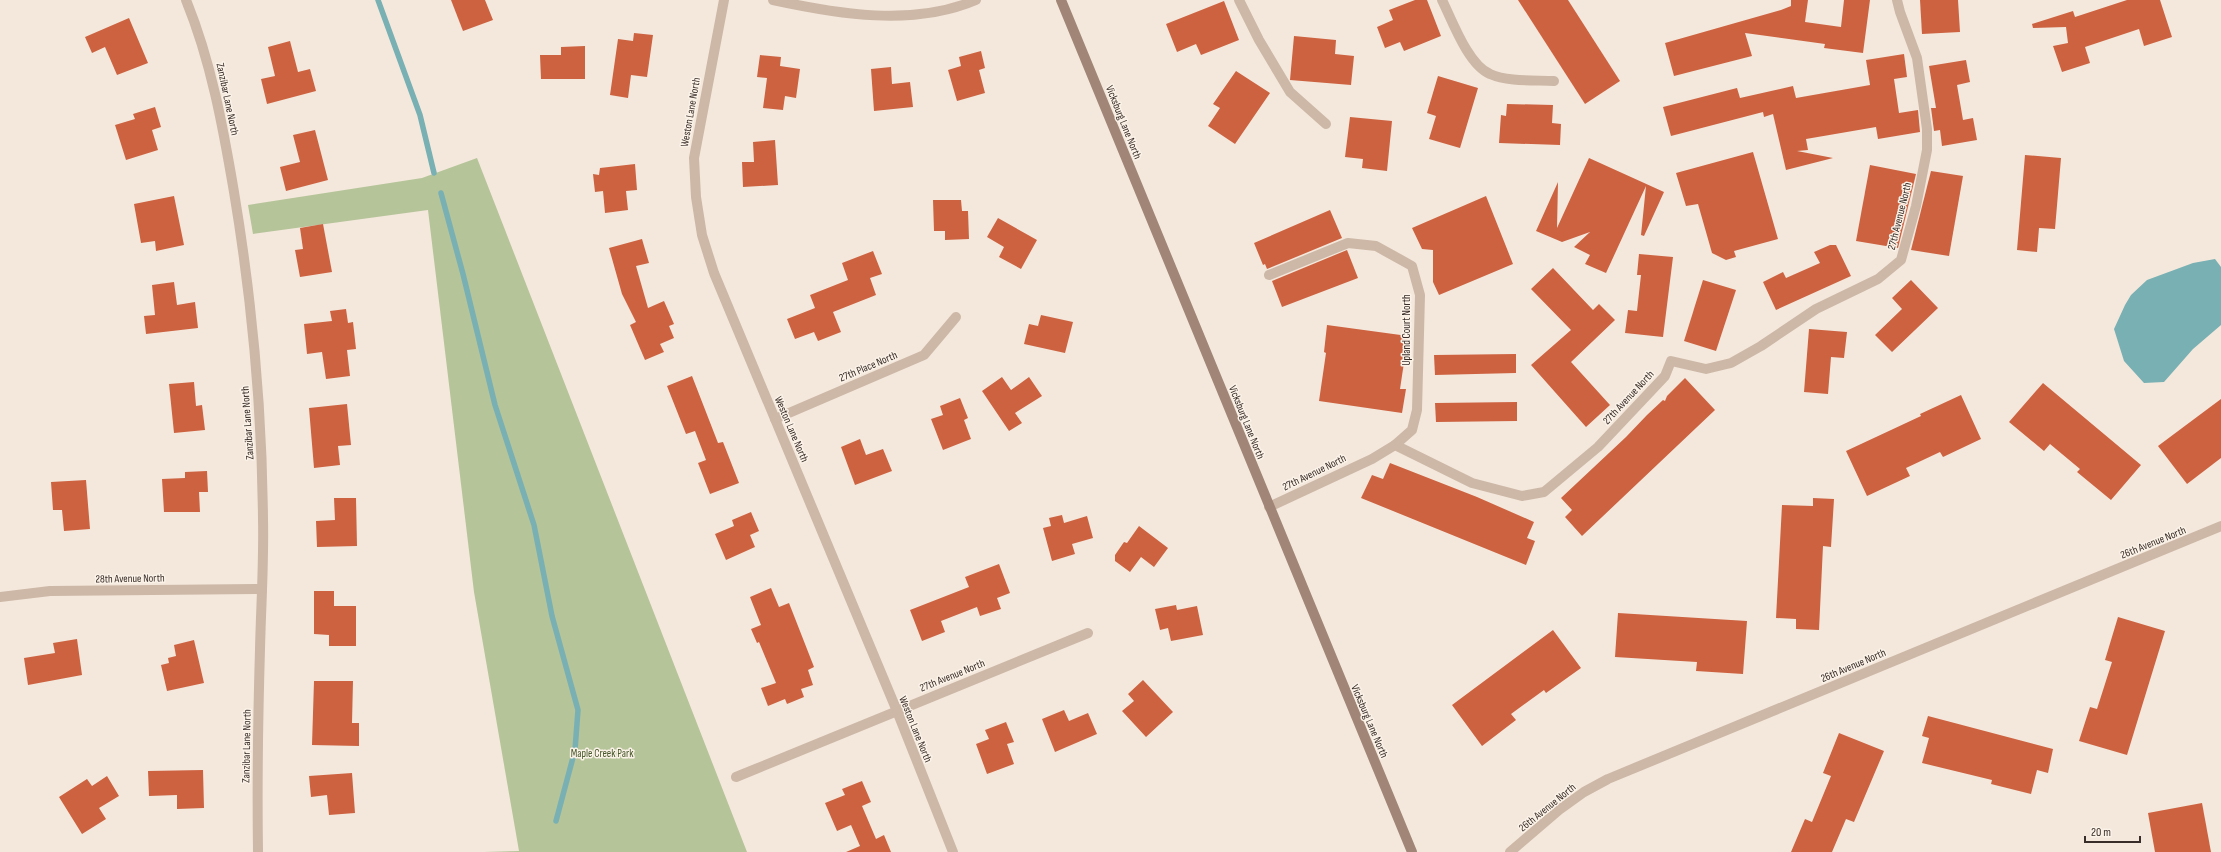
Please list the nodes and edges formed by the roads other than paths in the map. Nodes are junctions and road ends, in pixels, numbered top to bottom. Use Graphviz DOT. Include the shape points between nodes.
graph roads {
  1 [pos="186,0"];
  2 [pos="724,0"];
  3 [pos="773,0"];
  4 [pos="976,0"];
  5 [pos="1061,0"];
  6 [pos="1239,0"];
  7 [pos="1442,0"];
  8 [pos="1897,0"];
  9 [pos="1554,81"];
  10 [pos="1326,124"];
  11 [pos="1269,275"];
  12 [pos="956,317"];
  13 [pos="775,419"];
  14 [pos="1395,445"];
  15 [pos="1269,507"];
  16 [pos="2221,526"];
  17 [pos="262,589"];
  18 [pos="0,598"];
  19 [pos="1088,633"];
  20 [pos="896,711"];
  21 [pos="736,777"];
  22 [pos="258,852"];
  23 [pos="953,852"];
  24 [pos="1412,852"];
  25 [pos="1510,852"];
  1 -- 17 [label="street, Zanzibar Lane North" via="201,37 212,82 231,171 246,262 261,447"];
  2 -- 13 [label="street, Weston Lane North" via="694,158 696,197 702,235 714,273"];
  3 -- 4 [label="street" via="859,14 907,15 954,9"];
  5 -- 15 [label="main road, Vicksburg Lane North"];
  6 -- 10 [label="street" via="1290,92"];
  7 -- 9 [label="street" via="1466,50 1488,74"];
  8 -- 14 [label="street, 27th Avenue North" via="1917,58 1927,129 1927,150 1916,206 1901,260 1878,279 1816,309 1761,346 1731,362 1706,369 1671,361 1665,376 1598,446 1544,492 1522,496 1472,483"];
  11 -- 14 [label="street, Upland Court North" via="1348,243 1376,246 1412,266 1420,295 1417,410 1412,430"];
  12 -- 13 [label="street, 27th Place North" via="924,356"];
  13 -- 20 [label="street, Weston Lane North"];
  14 -- 15 [label="street, 27th Avenue North"];
  15 -- 24 [label="main road, Vicksburg Lane North"];
  16 -- 25 [label="street, 26th Avenue North" via="1608,779 1559,810"];
  17 -- 18 [label="street, 28th Avenue North" via="50,591"];
  17 -- 22 [label="street, Zanzibar Lane North" via="257,765"];
  19 -- 20 [label="street, 27th Avenue North"];
  20 -- 21 [label="street, 27th Avenue North"];
  20 -- 23 [label="street, Weston Lane North"];
}
